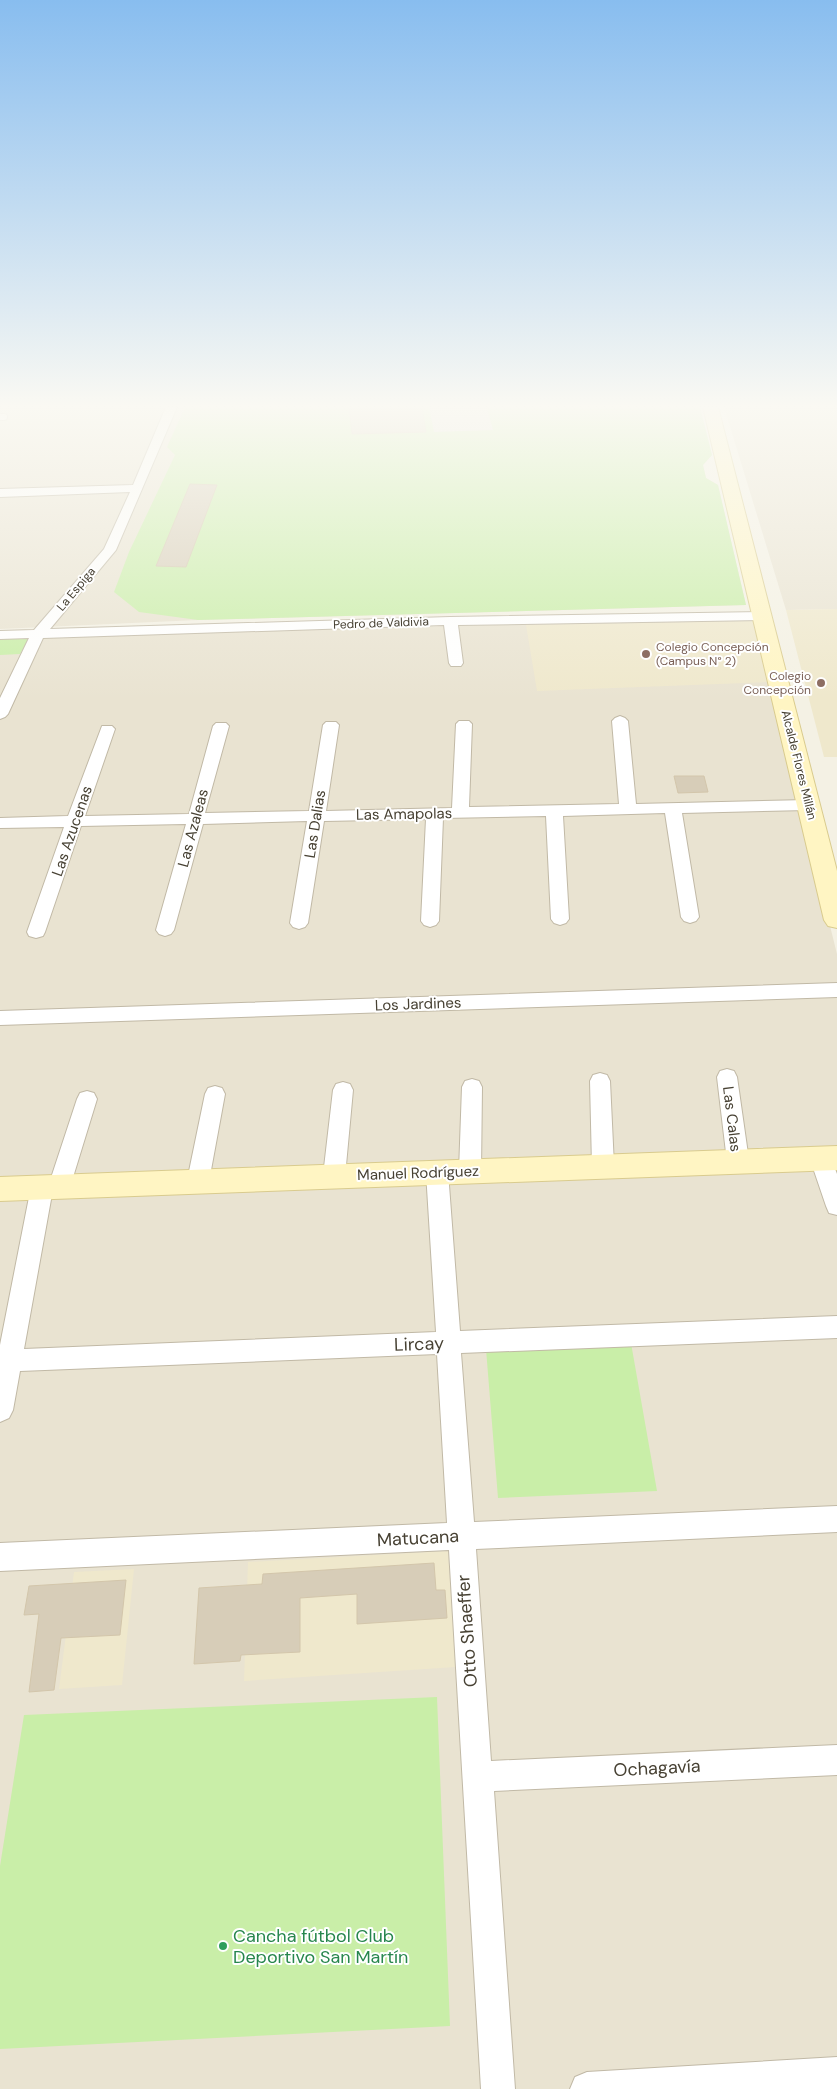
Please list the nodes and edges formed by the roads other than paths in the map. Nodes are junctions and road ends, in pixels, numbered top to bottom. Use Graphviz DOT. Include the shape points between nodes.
graph roads {
  1 [pos="131,504"];
  2 [pos="734,504"];
  3 [pos="762,616"];
  4 [pos="450,621"];
  5 [pos="38,634"];
  6 [pos="0,635"];
  7 [pos="456,662"];
  8 [pos="0,714"];
  9 [pos="620,721"];
  10 [pos="464,724"];
  11 [pos="331,725"];
  12 [pos="221,726"];
  13 [pos="107,729"];
  14 [pos="808,805"];
  15 [pos="673,808"];
  16 [pos="628,809"];
  17 [pos="554,811"];
  18 [pos="460,813"];
  19 [pos="435,814"];
  20 [pos="317,816"];
  21 [pos="195,819"];
  22 [pos="75,821"];
  23 [pos="0,823"];
  24 [pos="690,917"];
  25 [pos="560,919"];
  26 [pos="837,920"];
  27 [pos="430,921"];
  28 [pos="299,923"];
  29 [pos="165,930"];
  30 [pos="36,932"];
  31 [pos="837,990"];
  32 [pos="0,1018"];
  33 [pos="727,1077"];
  34 [pos="600,1081"];
  35 [pos="472,1087"];
  36 [pos="343,1090"];
  37 [pos="215,1094"];
  38 [pos="87,1099"];
  39 [pos="829,1158"];
  40 [pos="738,1161"];
  41 [pos="603,1166"];
  42 [pos="470,1171"];
  43 [pos="436,1172"];
  44 [pos="334,1176"];
  45 [pos="198,1182"];
  46 [pos="50,1187"];
  47 [pos="0,1189"];
  48 [pos="837,1206"];
  49 [pos="837,1327"];
  50 [pos="448,1343"];
  51 [pos="5,1361"];
  52 [pos="0,1410"];
  53 [pos="837,1519"];
  54 [pos="461,1536"];
  55 [pos="0,1557"];
  56 [pos="837,1760"];
  57 [pos="478,1777"];
  58 [pos="837,2074"];
  59 [pos="498,2089"];
  60 [pos="587,2089"];
  1 -- 5 [label="street, La Espiga" via="110,550"];
  2 -- 3 [label="street, Alcalde Flores Millán"];
  3 -- 4 [label="street, Pedro de Valdivia"];
  3 -- 14 [label="street, Alcalde Flores Millán"];
  4 -- 5 [label="street, Pedro de Valdivia"];
  4 -- 7 [label="street"];
  5 -- 6 [label="street, Pedro de Valdivia"];
  5 -- 8 [label="street, La Espiga"];
  9 -- 16 [label="street"];
  10 -- 18 [label="street"];
  11 -- 20 [label="street, Las Dalias"];
  12 -- 21 [label="street, Las Azaleas"];
  13 -- 22 [label="street, Las Azucenas"];
  14 -- 15 [label="street, Las Amapolas"];
  14 -- 26 [label="street, Alcalde Flores Millán"];
  15 -- 16 [label="street, Las Amapolas"];
  15 -- 24 [label="street"];
  16 -- 17 [label="street, Las Amapolas"];
  17 -- 18 [label="street, Las Amapolas"];
  17 -- 25 [label="street"];
  18 -- 19 [label="street, Las Amapolas"];
  19 -- 20 [label="street, Las Amapolas"];
  19 -- 27 [label="street"];
  20 -- 21 [label="street, Las Amapolas"];
  20 -- 28 [label="street, Las Dalias"];
  21 -- 22 [label="street, Las Amapolas"];
  21 -- 29 [label="street, Las Azaleas"];
  22 -- 23 [label="street, Las Amapolas"];
  22 -- 30 [label="street, Las Azucenas"];
  31 -- 32 [label="street, Los Jardines"];
  33 -- 40 [label="street, Las Calas"];
  34 -- 41 [label="street"];
  35 -- 42 [label="street"];
  36 -- 44 [label="street"];
  37 -- 45 [label="street"];
  38 -- 46 [label="street"];
  39 -- 40 [label="street, Manuel Rodríguez"];
  39 -- 48 [label="street"];
  40 -- 41 [label="street, Manuel Rodríguez"];
  41 -- 42 [label="street, Manuel Rodríguez"];
  42 -- 43 [label="street, Manuel Rodríguez"];
  43 -- 44 [label="street, Manuel Rodríguez"];
  43 -- 50 [label="street, Otto Shaeffer"];
  44 -- 45 [label="street, Manuel Rodríguez"];
  45 -- 46 [label="street, Manuel Rodríguez"];
  46 -- 47 [label="street, Manuel Rodríguez"];
  46 -- 51 [label="street"];
  49 -- 50 [label="street, Lircay"];
  50 -- 51 [label="street, Lircay"];
  50 -- 54 [label="street, Otto Shaeffer"];
  51 -- 52 [label="street"];
  53 -- 54 [label="street, Matucana"];
  54 -- 55 [label="street, Matucana"];
  54 -- 57 [label="street, Otto Shaeffer"];
  56 -- 57 [label="street, Ochagavía"];
  57 -- 59 [label="street, Otto Shaeffer"];
  58 -- 60 [label="street"];
}
